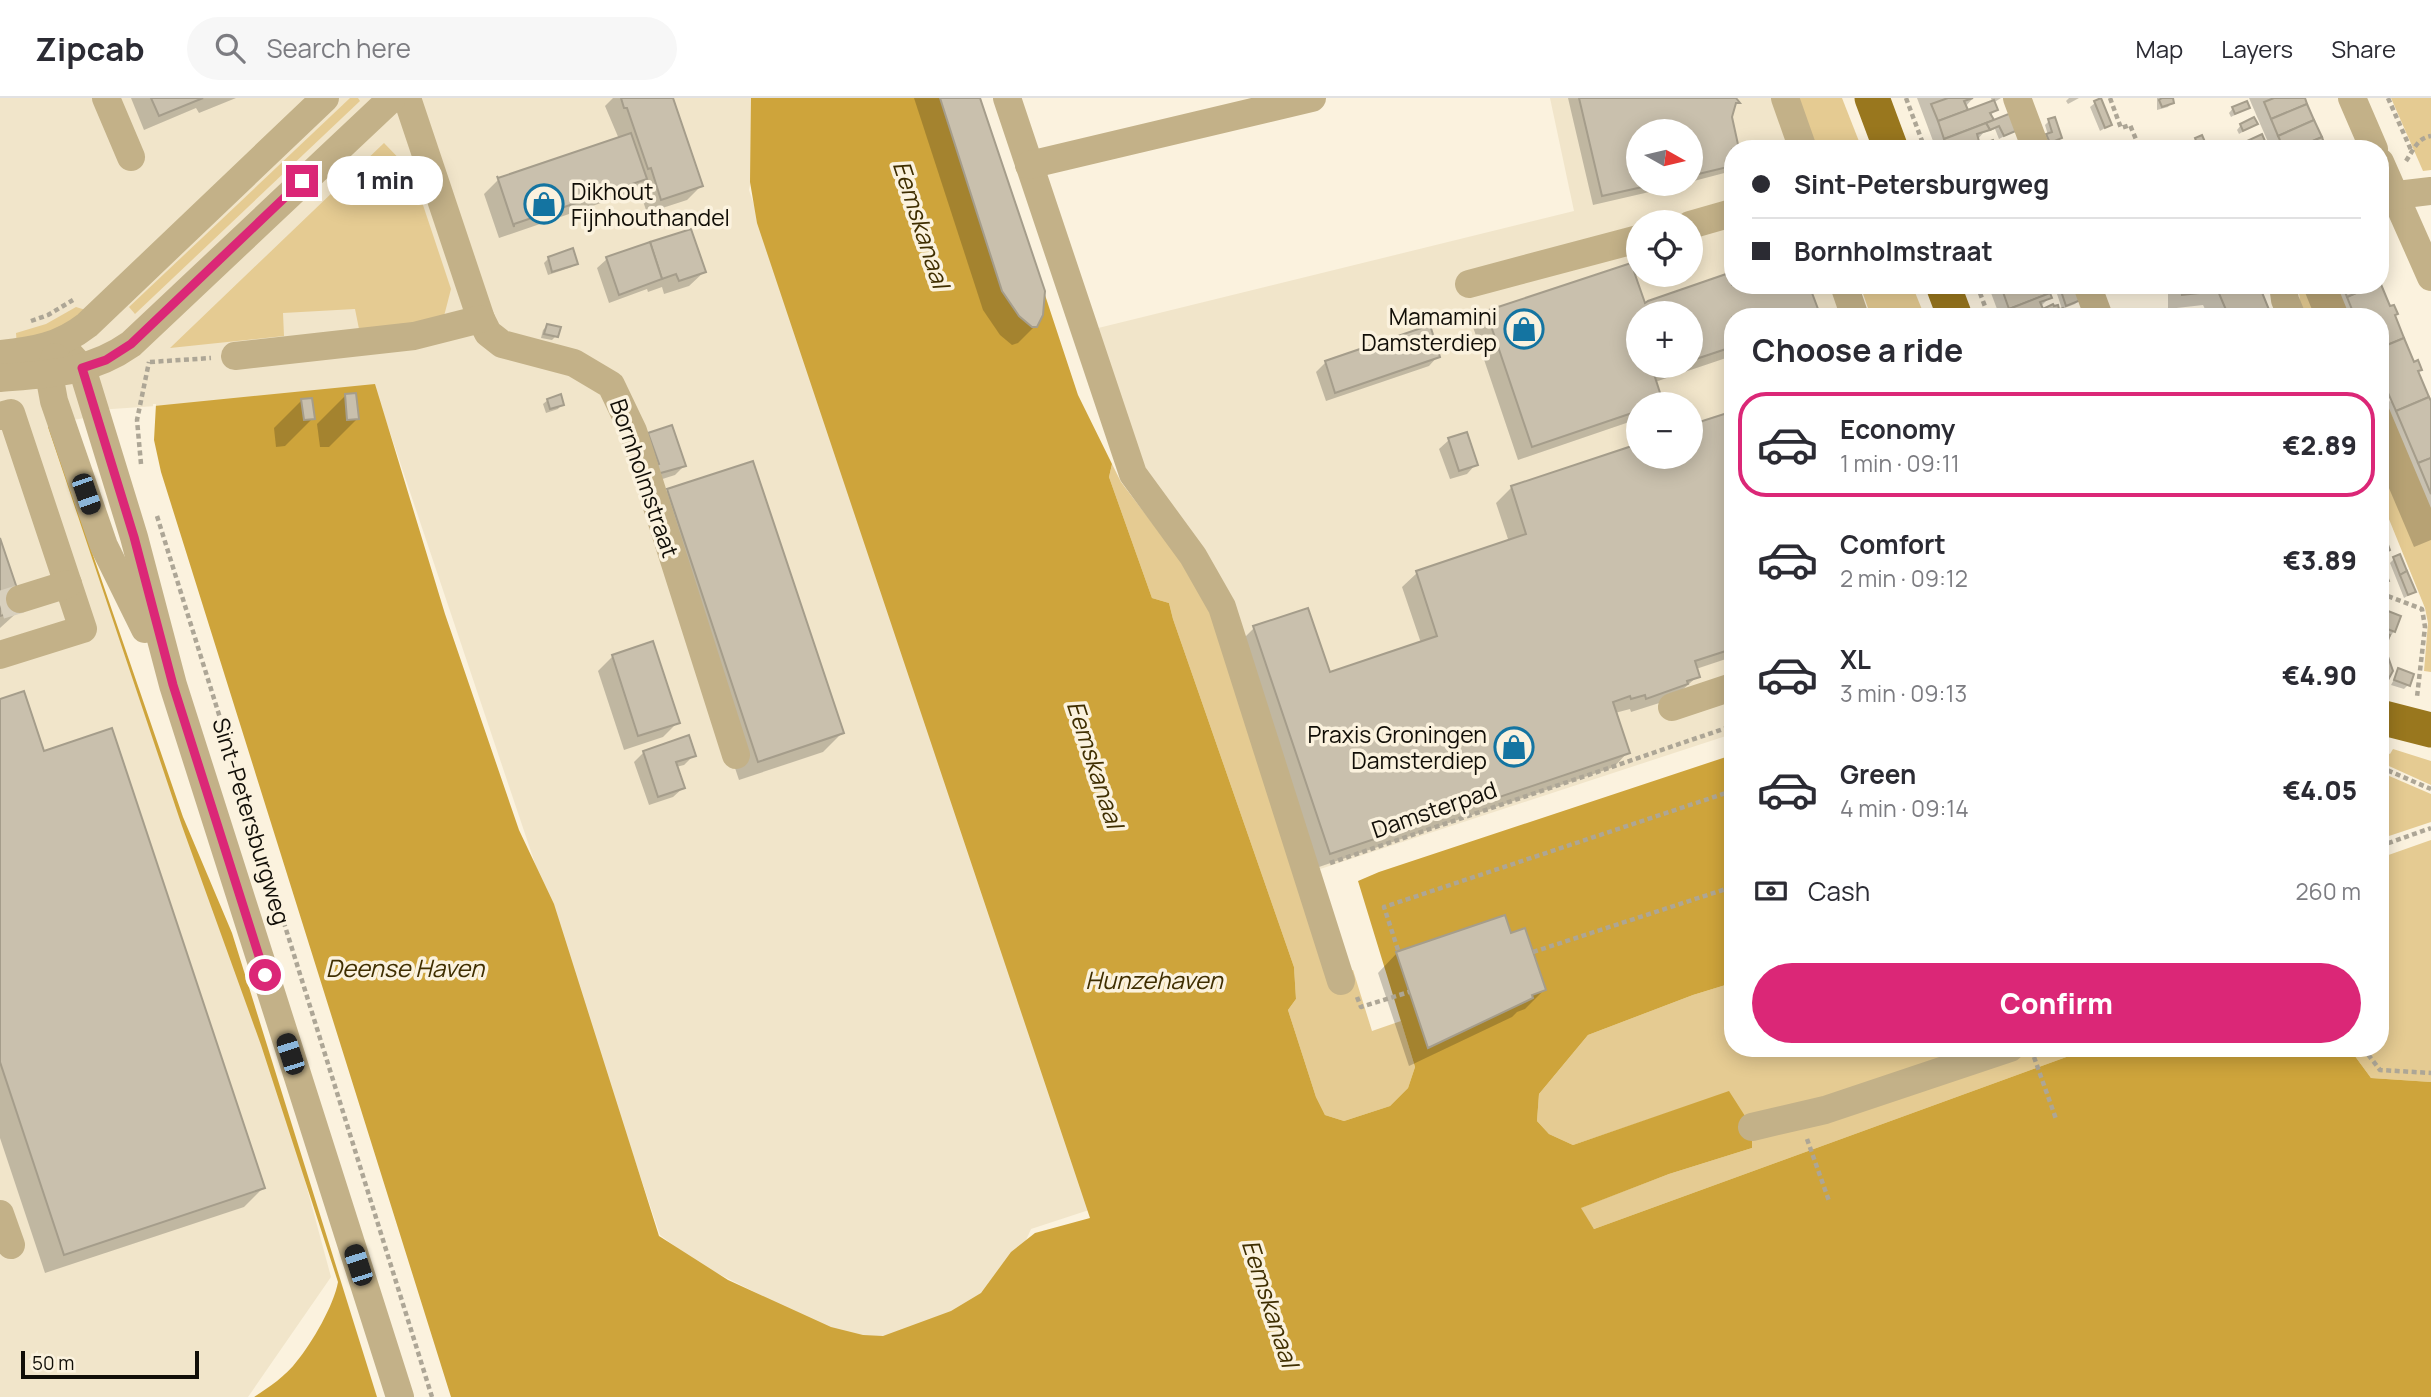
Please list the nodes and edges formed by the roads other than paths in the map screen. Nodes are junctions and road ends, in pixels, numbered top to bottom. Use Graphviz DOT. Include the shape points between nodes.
graph roads {
  1 [pos="106,98"];
  2 [pos="325,98"];
  3 [pos="392,98"];
  4 [pos="407,98"];
  5 [pos="1007,98"];
  6 [pos="1312,98"];
  7 [pos="1785,98"];
  8 [pos="1872,98"];
  9 [pos="2017,98"];
  10 [pos="2352,98"];
  11 [pos="1800,140"];
  12 [pos="1888,140"];
  13 [pos="2033,140"];
  14 [pos="2369,140"];
  15 [pos="131,157"];
  16 [pos="1030,165"];
  17 [pos="2389,177"];
  18 [pos="2389,188"];
  19 [pos="2431,191"];
  20 [pos="1724,215"];
  21 [pos="1703,221"];
  22 [pos="1626,242"];
  23 [pos="2431,277"];
  24 [pos="1469,284"];
  25 [pos="481,319"];
  26 [pos="59,343"];
  27 [pos="0,354"];
  28 [pos="235,356"];
  29 [pos="82,368"];
  30 [pos="49,374"];
  31 [pos="0,378"];
  32 [pos="0,416"];
  33 [pos="68,584"];
  34 [pos="20,599"];
  35 [pos="0,655"];
  36 [pos="173,685"];
  37 [pos="1724,690"];
  38 [pos="1672,707"];
  39 [pos="2389,719"];
  40 [pos="2431,730"];
  41 [pos="736,755"];
  42 [pos="1341,981"];
  43 [pos="2008,1057"];
  44 [pos="1752,1127"];
  45 [pos="0,1214"];
  46 [pos="11,1245"];
  47 [pos="400,1397"];
  1 -- 15 [label="street"];
  2 -- 26 [label="street" via="87,325"];
  3 -- 29 [label="street" via="131,344"];
  4 -- 25 [label="street"];
  5 -- 16 [label="street"];
  6 -- 16 [label="street"];
  7 -- 11 [label="street"];
  8 -- 12 [label="main road"];
  9 -- 13 [label="street"];
  10 -- 14 [label="street"];
  16 -- 42 [label="street" via="1133,474 1193,556 1222,607"];
  17 -- 19 [label="street"];
  18 -- 23 [label="street"];
  20 -- 21 [label="street"];
  22 -- 24 [label="street"];
  25 -- 28 [label="street" via="414,335"];
  25 -- 41 [label="street, Bornholmstraat" via="488,333 502,344 574,363 611,385 632,431"];
  26 -- 27 [label="street"];
  26 -- 29 [label="street, Sint-Petersburgweg"];
  26 -- 30 [label="street, Sint-Petersburgweg"];
  29 -- 30 [label="street"];
  29 -- 36 [label="street, Sint-Petersburgweg"];
  30 -- 31 [label="street"];
  30 -- 36 [label="street, Sint-Petersburgweg" via="59,417 104,546"];
  32 -- 33 [label="street" via="11,413"];
  33 -- 34 [label="street"];
  33 -- 35 [label="street" via="83,629"];
  36 -- 47 [label="street, Sint-Petersburgweg"];
  37 -- 38 [label="street"];
  39 -- 40 [label="main road"];
  43 -- 44 [label="street"];
  45 -- 46 [label="street"];
}
